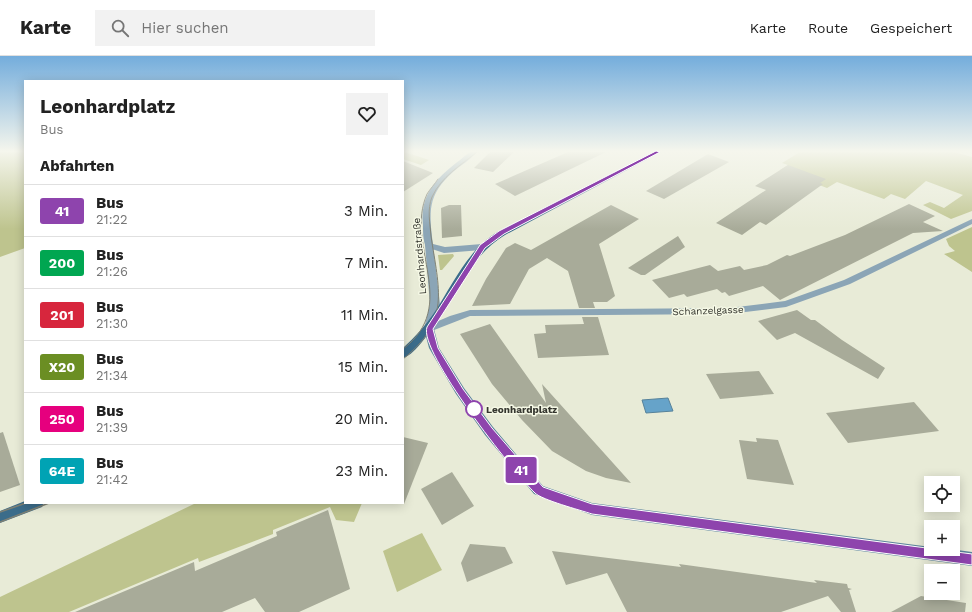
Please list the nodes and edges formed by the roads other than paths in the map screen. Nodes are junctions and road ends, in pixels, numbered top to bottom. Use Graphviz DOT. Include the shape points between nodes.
graph roads {
  1 [pos="442,178"];
  2 [pos="608,178"];
  3 [pos="972,221"];
  4 [pos="428,245"];
  5 [pos="482,247"];
  6 [pos="429,329"];
  7 [pos="404,353"];
  8 [pos="33,504"];
  9 [pos="0,517"];
  10 [pos="972,559"];
  1 -- 4 [label="street, Leonhardstraße" via="432,190 427,203"];
  2 -- 5 [label="main road" via="502,233"];
  3 -- 6 [label="street, Schanzelgasse" via="847,282 786,304 729,311 470,313"];
  4 -- 5 [label="street" via="444,250"];
  4 -- 6 [label="street, Leonhardstraße" via="435,304"];
  5 -- 6 [label="main road"];
  6 -- 7 [label="main road" via="419,342"];
  6 -- 10 [label="main road" via="434,348 460,391 489,431 539,490 592,509"];
  8 -- 9 [label="main road"];
}
